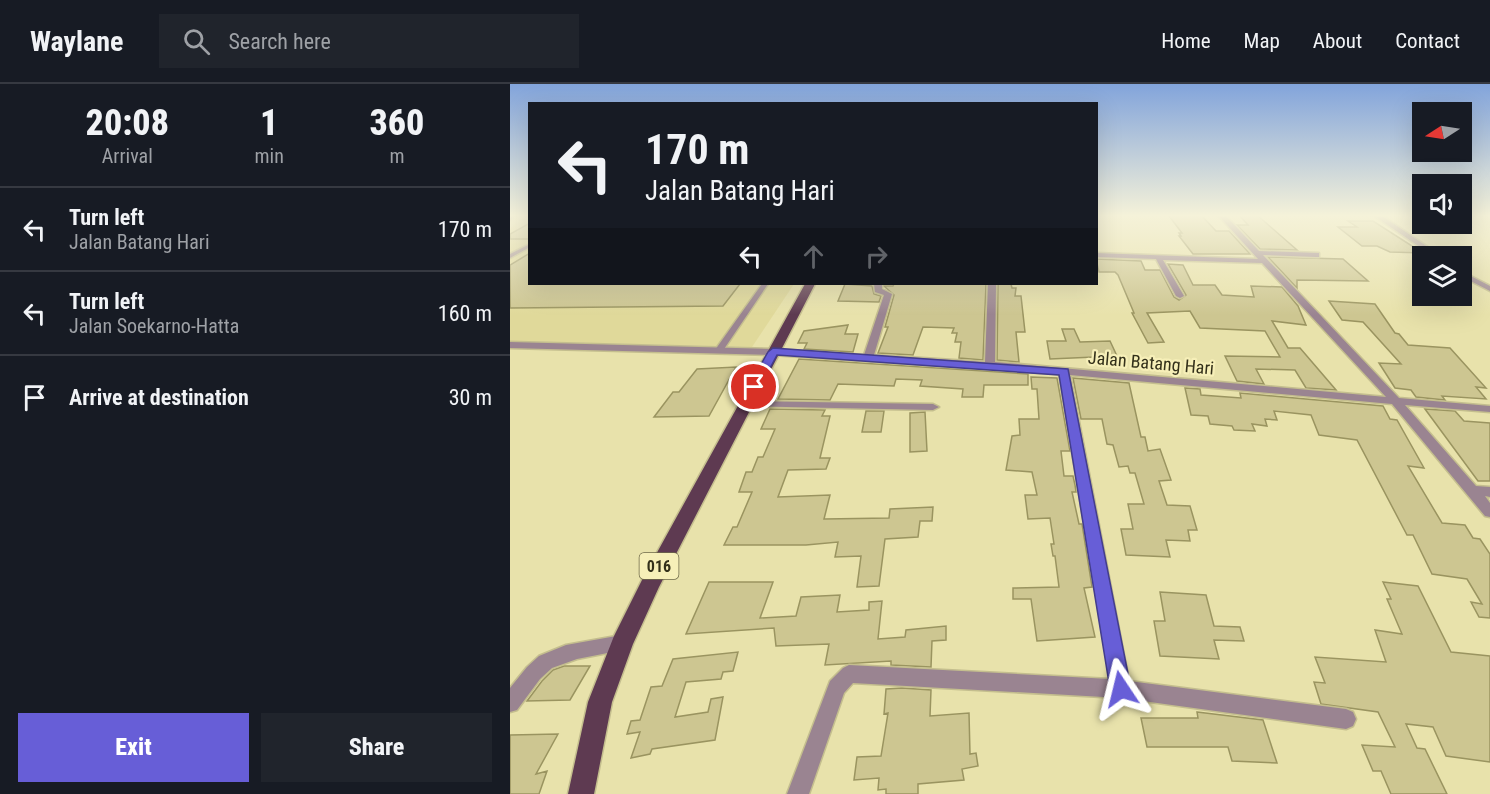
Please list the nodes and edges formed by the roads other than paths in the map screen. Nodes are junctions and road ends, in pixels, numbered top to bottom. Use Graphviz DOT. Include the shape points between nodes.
graph roads {
  1 [pos="524,248"];
  2 [pos="1253,248"];
  3 [pos="1098,255"];
  4 [pos="1316,255"];
  5 [pos="510,256"];
  6 [pos="1158,257"];
  7 [pos="1261,257"];
  8 [pos="1472,279"];
  9 [pos="764,285"];
  10 [pos="809,285"];
  11 [pos="878,285"];
  12 [pos="992,285"];
  13 [pos="1490,289"];
  14 [pos="1180,296"];
  15 [pos="510,345"];
  16 [pos="719,350"];
  17 [pos="773,352"];
  18 [pos="868,358"];
  19 [pos="990,365"];
  20 [pos="1064,372"];
  21 [pos="1396,402"];
  22 [pos="745,404"];
  23 [pos="933,407"];
  24 [pos="1490,409"];
  25 [pos="1472,491"];
  26 [pos="1490,492"];
  27 [pos="1490,512"];
  28 [pos="622,643"];
  29 [pos="1121,689"];
  30 [pos="510,702"];
  31 [pos="1346,719"];
  32 [pos="581,794"];
  33 [pos="798,794"];
  1 -- 5 [label="lane"];
  2 -- 7 [label="street"];
  3 -- 6 [label="street"];
  4 -- 7 [label="street"];
  6 -- 7 [label="street"];
  6 -- 14 [label="street"];
  7 -- 21 [label="street"];
  8 -- 13 [label="street"];
  9 -- 16 [label="lane"];
  10 -- 17 [label="main road, 016"];
  11 -- 18 [label="street" via="878,290 888,294"];
  12 -- 19 [label="street"];
  15 -- 16 [label="street, Jalan Batang Hari"];
  16 -- 17 [label="street, Jalan Batang Hari"];
  17 -- 18 [label="street, Jalan Batang Hari"];
  17 -- 22 [label="main road, 016"];
  18 -- 19 [label="street, Jalan Batang Hari"];
  19 -- 20 [label="street, Jalan Batang Hari"];
  20 -- 21 [label="street, Jalan Batang Hari"];
  20 -- 29 [label="street"];
  21 -- 24 [label="street, Jalan Batang Hari"];
  21 -- 25 [label="street"];
  22 -- 23 [label="street"];
  22 -- 28 [label="main road, 016"];
  25 -- 26 [label="street"];
  25 -- 27 [label="street"];
  28 -- 30 [label="street" via="548,662 538,668"];
  28 -- 32 [label="main road, 016" via="600,702"];
  29 -- 31 [label="street"];
  29 -- 33 [label="street" via="849,674 837,687"];
}
